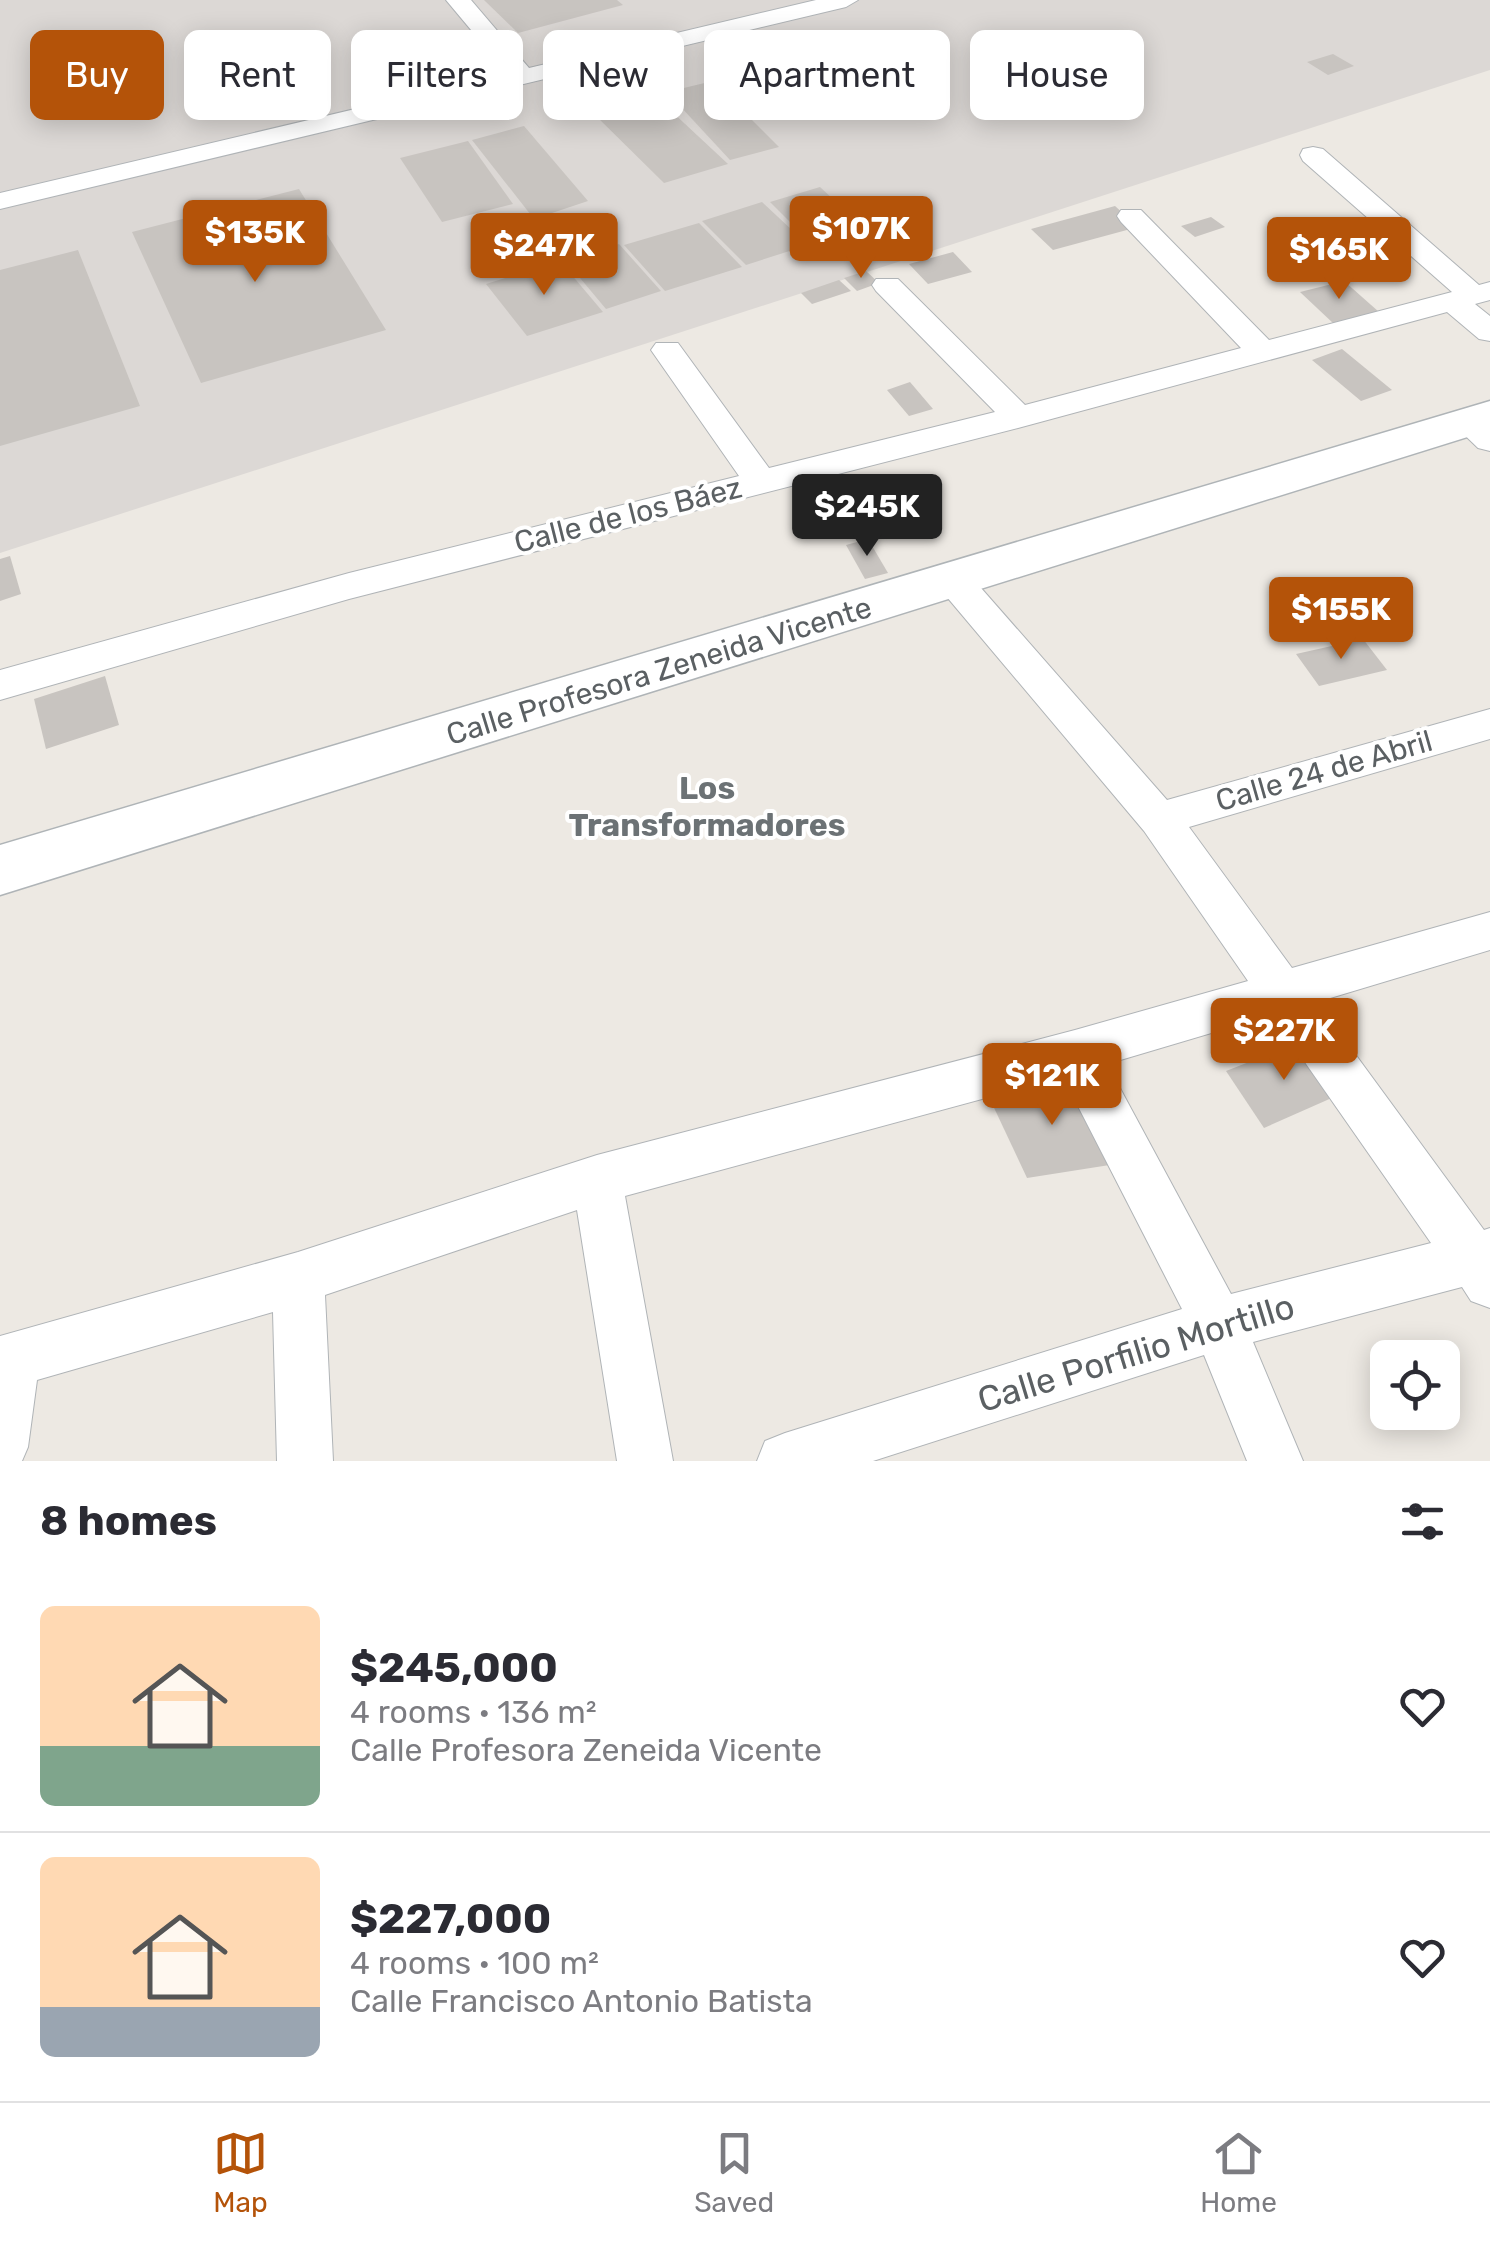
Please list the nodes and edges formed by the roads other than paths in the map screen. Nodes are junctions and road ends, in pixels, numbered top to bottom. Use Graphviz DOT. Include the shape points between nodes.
graph roads {
  1 [pos="458,0"];
  2 [pos="846,0"];
  3 [pos="524,78"];
  4 [pos="1313,155"];
  5 [pos="0,201"];
  6 [pos="1131,216"];
  7 [pos="887,285"];
  8 [pos="1472,296"];
  9 [pos="1490,332"];
  10 [pos="667,350"];
  11 [pos="1263,352"];
  12 [pos="1018,417"];
  13 [pos="1483,426"];
  14 [pos="761,482"];
  15 [pos="954,582"];
  16 [pos="0,685"];
  17 [pos="1483,736"];
  18 [pos="1158,818"];
  19 [pos="0,870"];
  20 [pos="1490,931"];
  21 [pos="1280,990"];
  22 [pos="1075,1052"];
  23 [pos="597,1179"];
  24 [pos="1485,1265"];
  25 [pos="298,1278"];
  26 [pos="1218,1324"];
  27 [pos="6,1361"];
  28 [pos="0,1446"];
  29 [pos="305,1461"];
  30 [pos="645,1461"];
  31 [pos="785,1461"];
  32 [pos="1275,1461"];
  1 -- 3 [label="street"];
  2 -- 3 [label="street"];
  3 -- 5 [label="street"];
  4 -- 8 [label="street"];
  6 -- 11 [label="street"];
  7 -- 12 [label="street"];
  8 -- 9 [label="street"];
  8 -- 11 [label="street, Calle de los Báez"];
  10 -- 14 [label="street"];
  11 -- 12 [label="street, Calle de los Báez"];
  12 -- 14 [label="street, Calle de los Báez"];
  13 -- 15 [label="street, Calle Profesora Zeneida Vicente"];
  14 -- 16 [label="street, Calle de los Báez" via="349,586"];
  15 -- 18 [label="street"];
  15 -- 19 [label="street, Calle Profesora Zeneida Vicente"];
  17 -- 18 [label="street, Calle 24 de Abril"];
  18 -- 21 [label="street"];
  20 -- 21 [label="street"];
  21 -- 22 [label="street"];
  21 -- 24 [label="street"];
  22 -- 23 [label="street"];
  22 -- 26 [label="street"];
  23 -- 25 [label="street"];
  23 -- 30 [label="street"];
  24 -- 26 [label="street, Calle Porfilio Mortillo"];
  25 -- 27 [label="street"];
  25 -- 29 [label="street"];
  26 -- 31 [label="street, Calle Porfilio Mortillo"];
  26 -- 32 [label="street"];
  27 -- 28 [label="street"];
}
